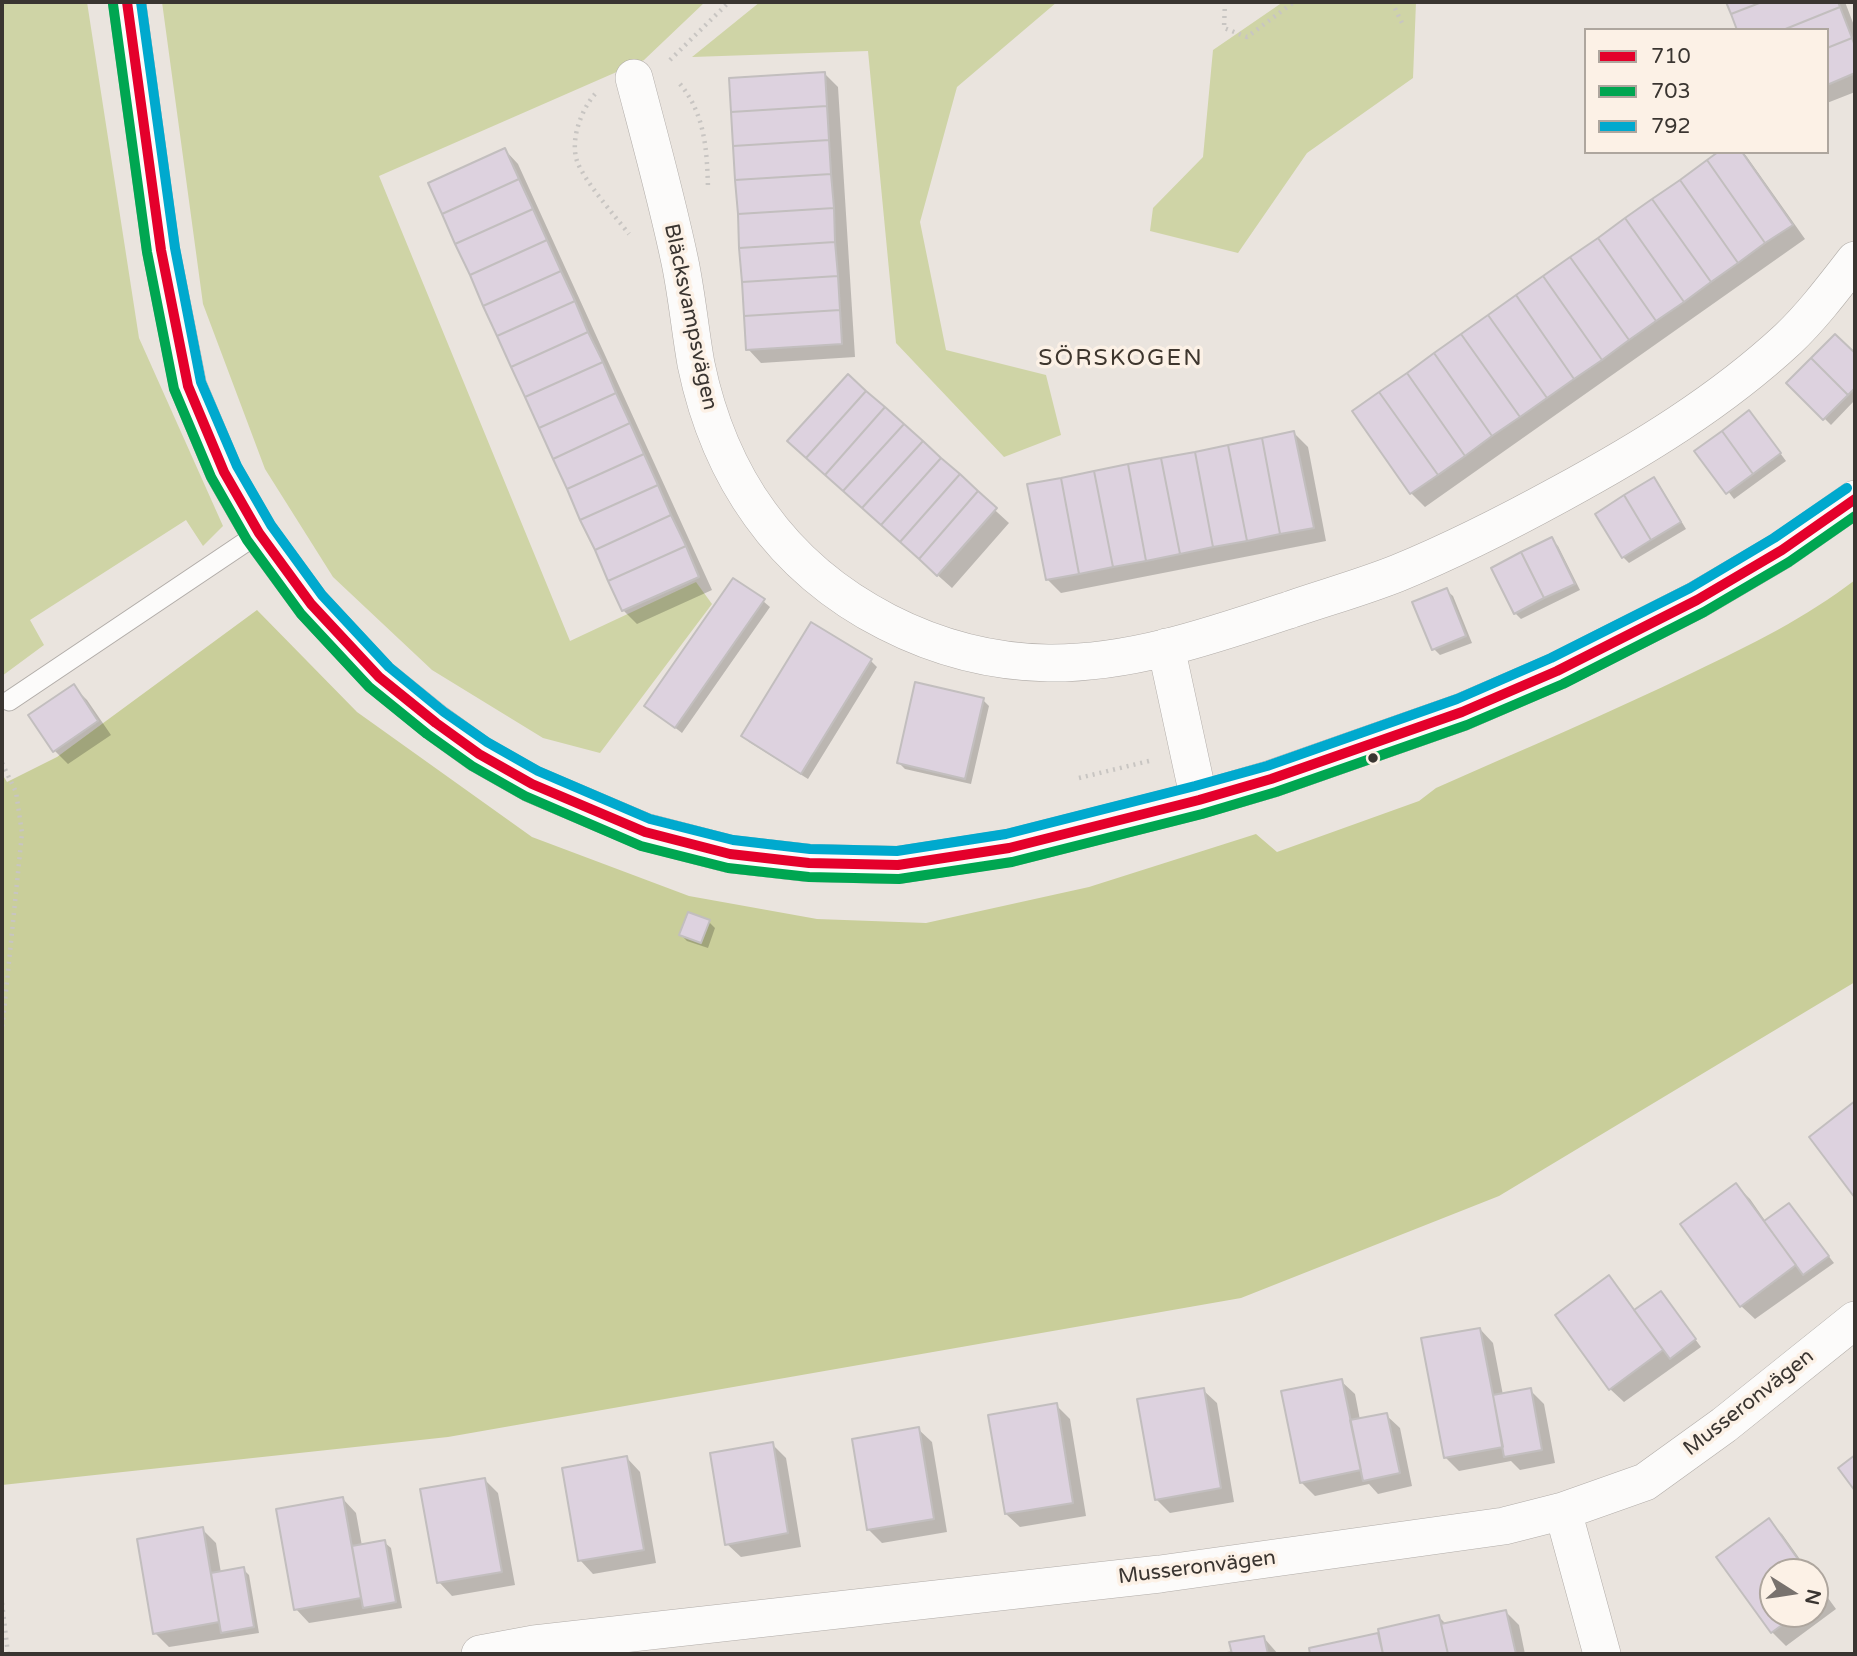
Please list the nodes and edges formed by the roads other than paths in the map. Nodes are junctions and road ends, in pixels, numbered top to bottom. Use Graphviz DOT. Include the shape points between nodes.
graph roads {
  1 [pos="127,2"];
  2 [pos="645,75"];
  3 [pos="1855,260"];
  4 [pos="1855,499"];
  5 [pos="259,533"];
  6 [pos="1166,647"];
  7 [pos="9,701"];
  8 [pos="1199,800"];
  9 [pos="1855,1320"];
  10 [pos="1563,1511"];
  11 [pos="480,1654"];
  12 [pos="1602,1654"];
  1 -- 5 [label="street" via="161,250 188,386 225,472"];
  2 -- 6 [label="street, Bläcksvampsvägen" via="696,366 709,415 733,471 761,516 802,562 878,617 916,637 960,650 1051,663 1098,660"];
  3 -- 6 [label="street, Bläcksvampsvägen" via="1791,336 1738,383 1636,453 1488,533 1394,574 1234,629"];
  4 -- 8 [label="street" via="1782,550 1697,600 1557,671 1462,712"];
  5 -- 7 [label="lane"];
  5 -- 8 [label="street" via="311,604 379,677 436,723 532,784 645,832 730,854 809,863 898,865 1009,848"];
  6 -- 8 [label="street"];
  9 -- 10 [label="street, Musseronvägen" via="1645,1482"];
  10 -- 11 [label="street, Musseronvägen" via="1504,1526 1160,1574 534,1644"];
  10 -- 12 [label="street"];
}
